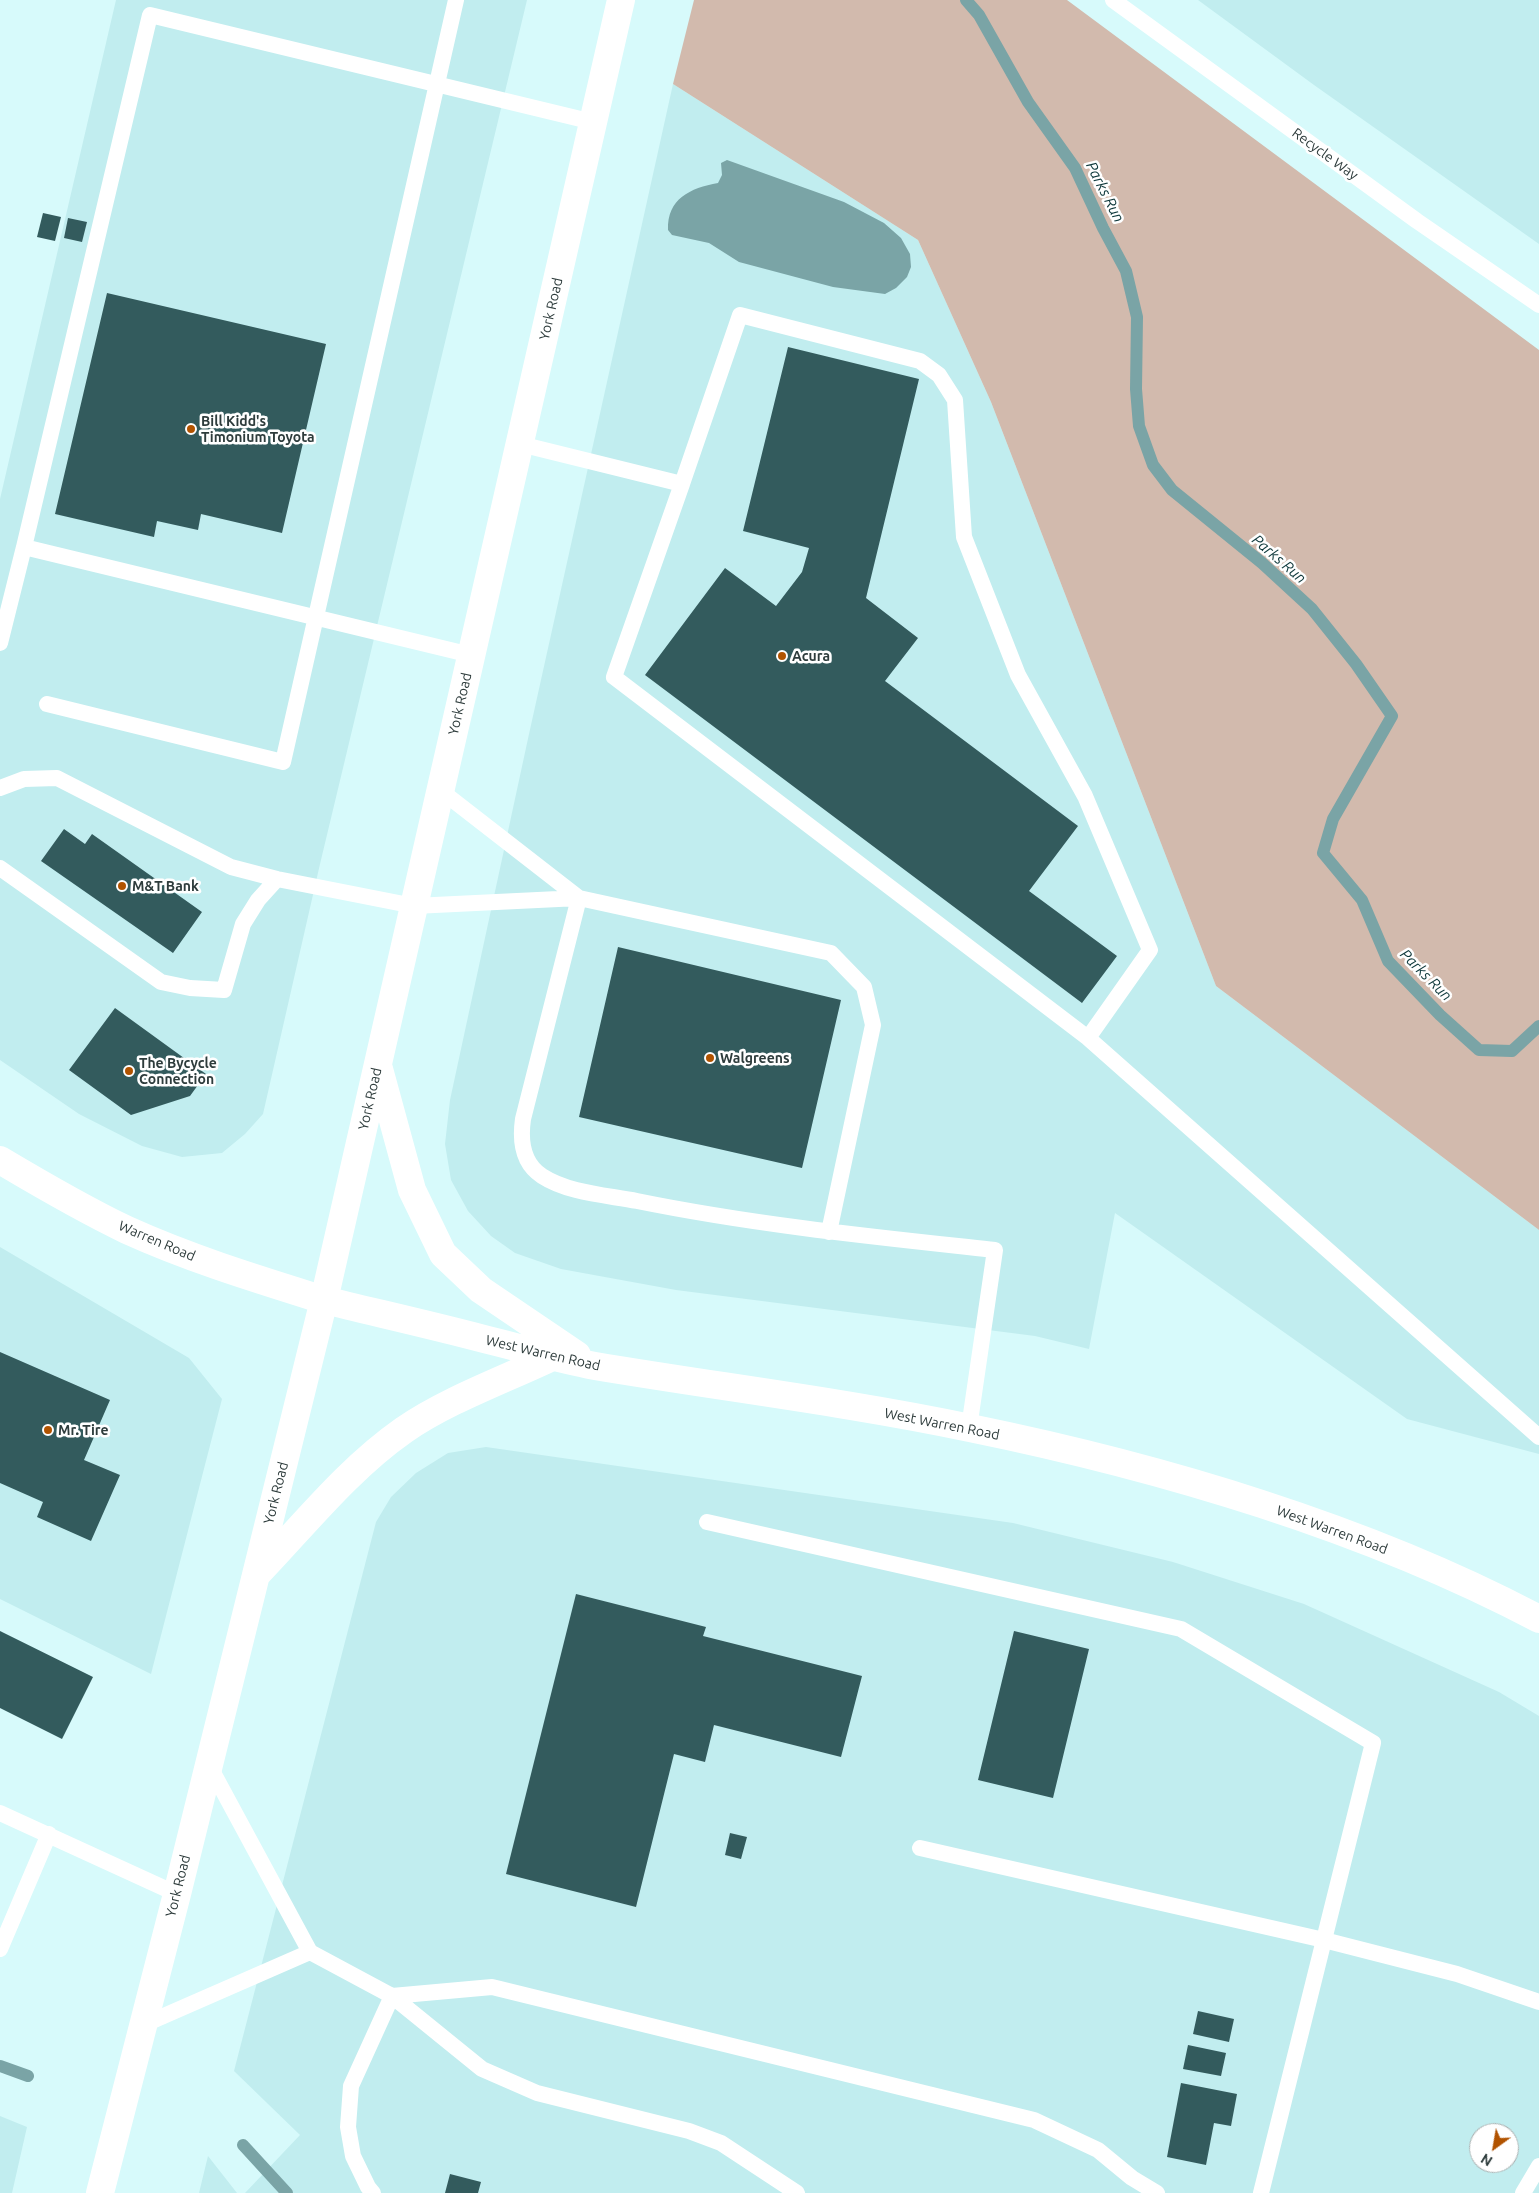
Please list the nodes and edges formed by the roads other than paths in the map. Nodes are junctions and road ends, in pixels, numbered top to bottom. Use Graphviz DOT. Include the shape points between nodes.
graph roads {
  1 [pos="456,0"];
  2 [pos="621,0"];
  3 [pos="1113,0"];
  4 [pos="152,8"];
  5 [pos="437,84"];
  6 [pos="593,122"];
  7 [pos="1539,305"];
  8 [pos="520,444"];
  9 [pos="682,484"];
  10 [pos="24,548"];
  11 [pos="317,618"];
  12 [pos="0,643"];
  13 [pos="471,655"];
  14 [pos="47,704"];
  15 [pos="0,788"];
  16 [pos="440,790"];
  17 [pos="0,868"];
  18 [pos="277,879"];
  19 [pos="579,898"];
  20 [pos="414,906"];
  21 [pos="1088,1038"];
  22 [pos="378,1065"];
  23 [pos="0,1160"];
  24 [pos="829,1232"];
  25 [pos="324,1300"];
  26 [pos="554,1356"];
  27 [pos="591,1365"];
  28 [pos="968,1428"];
  29 [pos="1539,1437"];
  30 [pos="708,1522"];
  31 [pos="255,1576"];
  32 [pos="1539,1620"];
  33 [pos="209,1765"];
  34 [pos="0,1813"];
  35 [pos="49,1834"];
  36 [pos="920,1848"];
  37 [pos="176,1894"];
  38 [pos="1324,1940"];
  39 [pos="0,1949"];
  40 [pos="310,1952"];
  41 [pos="392,1996"];
  42 [pos="1539,2002"];
  43 [pos="143,2025"];
  44 [pos="1539,2166"];
  45 [pos="100,2193"];
  46 [pos="373,2193"];
  47 [pos="797,2193"];
  48 [pos="1157,2193"];
  49 [pos="1262,2193"];
  50 [pos="1523,2193"];
  1 -- 5 [label="lane"];
  2 -- 6 [label="main road, York Road"];
  3 -- 7 [label="lane, Recycle Way" via="1417,221"];
  4 -- 5 [label="lane"];
  4 -- 10 [label="lane"];
  5 -- 6 [label="lane"];
  5 -- 11 [label="lane"];
  6 -- 8 [label="main road, York Road"];
  8 -- 9 [label="lane"];
  8 -- 13 [label="main road, York Road"];
  9 -- 21 [label="lane" via="614,677"];
  9 -- 21 [label="lane" via="740,316 920,361 940,375 955,400 964,537 1018,675 1085,796 1150,950"];
  10 -- 11 [label="lane"];
  10 -- 12 [label="lane"];
  11 -- 13 [label="lane"];
  11 -- 14 [label="lane" via="283,762"];
  13 -- 16 [label="main road, York Road"];
  15 -- 18 [label="lane" via="24,779 57,778 231,867"];
  16 -- 19 [label="lane"];
  16 -- 20 [label="main road, York Road"];
  17 -- 18 [label="lane" via="161,982 224,990 243,924"];
  18 -- 20 [label="lane"];
  19 -- 20 [label="lane"];
  19 -- 24 [label="lane" via="831,953 864,987 873,1025"];
  19 -- 24 [label="lane" via="523,1118 520,1137 528,1162 542,1176 569,1188 712,1216"];
  20 -- 22 [label="main road, York Road"];
  21 -- 29 [label="lane"];
  22 -- 25 [label="main road, York Road"];
  22 -- 27 [label="main road" via="412,1190 444,1254 481,1290"];
  23 -- 25 [label="main road, Warren Road" via="126,1229 209,1264"];
  24 -- 28 [label="lane" via="995,1250"];
  25 -- 26 [label="main road, West Warren Road"];
  25 -- 31 [label="main road, York Road"];
  26 -- 27 [label="main road, West Warren Road"];
  26 -- 31 [label="main road" via="404,1429 364,1461"];
  27 -- 28 [label="main road, West Warren Road"];
  28 -- 32 [label="main road, West Warren Road" via="1092,1455 1289,1514 1403,1556"];
  30 -- 38 [label="lane" via="1181,1629 1373,1743"];
  31 -- 33 [label="main road, York Road"];
  33 -- 37 [label="main road, York Road"];
  33 -- 40 [label="lane"];
  34 -- 35 [label="lane"];
  35 -- 37 [label="lane"];
  35 -- 39 [label="lane"];
  36 -- 38 [label="lane"];
  37 -- 43 [label="main road, York Road"];
  38 -- 42 [label="lane" via="1457,1974"];
  38 -- 49 [label="lane"];
  40 -- 41 [label="lane"];
  40 -- 43 [label="lane"];
  41 -- 46 [label="lane" via="351,2086 348,2127 353,2156"];
  41 -- 47 [label="lane" via="482,2069 537,2093 689,2131 721,2143"];
  41 -- 48 [label="lane" via="492,1987 1034,2120 1098,2150 1132,2178"];
  43 -- 45 [label="main road, York Road"];
  44 -- 50 [label="lane"];
}
